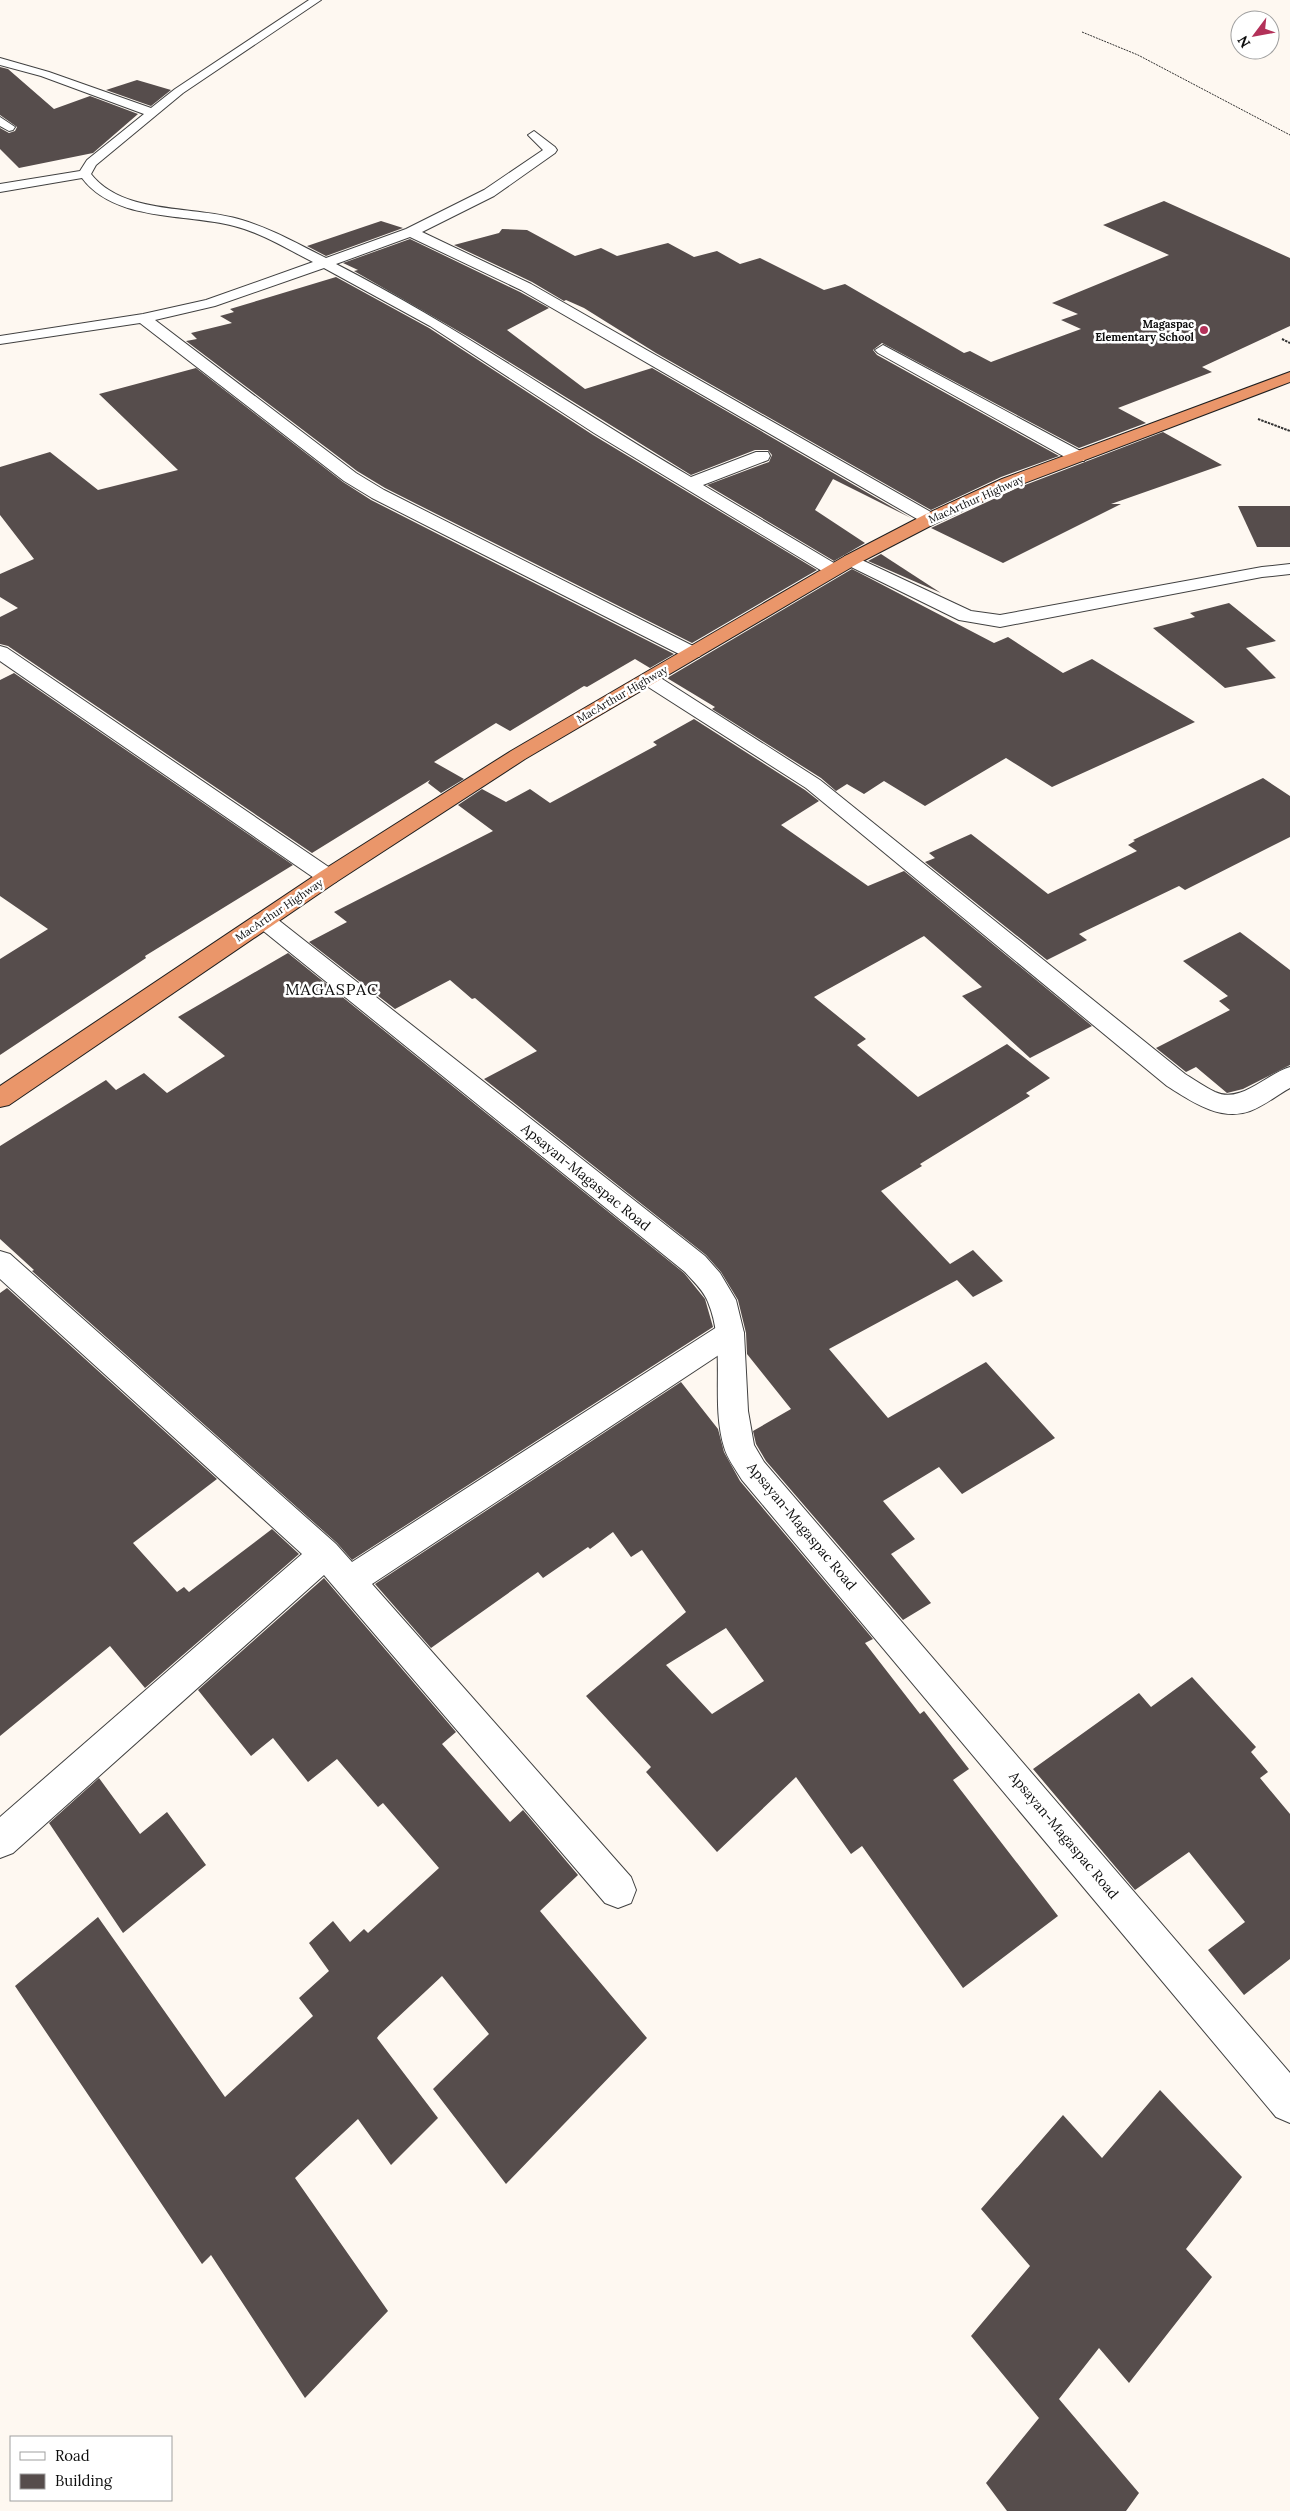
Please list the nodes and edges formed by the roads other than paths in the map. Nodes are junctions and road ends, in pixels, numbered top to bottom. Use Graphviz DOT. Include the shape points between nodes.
graph roads {
  1 [pos="316,0"];
  2 [pos="0,61"];
  3 [pos="154,113"];
  4 [pos="534,135"];
  5 [pos="85,174"];
  6 [pos="0,188"];
  7 [pos="411,232"];
  8 [pos="324,262"];
  9 [pos="143,318"];
  10 [pos="0,340"];
  11 [pos="883,350"];
  12 [pos="1290,377"];
  13 [pos="762,456"];
  14 [pos="1078,457"];
  15 [pos="689,484"];
  16 [pos="930,519"];
  17 [pos="842,565"];
  18 [pos="1290,569"];
  19 [pos="0,652"];
  20 [pos="692,653"];
  21 [pos="649,679"];
  22 [pos="328,877"];
  23 [pos="264,920"];
  24 [pos="1290,1076"];
  25 [pos="0,1098"];
  26 [pos="0,1262"];
  27 [pos="730,1333"];
  28 [pos="325,1554"];
  29 [pos="349,1581"];
  30 [pos="0,1840"];
  31 [pos="618,1890"];
  32 [pos="1290,2103"];
  1 -- 3 [label="street" via="179,91"];
  2 -- 3 [label="street"];
  3 -- 5 [label="street" via="92,163"];
  4 -- 7 [label="street" via="551,150 489,193"];
  5 -- 6 [label="street"];
  5 -- 8 [label="street" via="95,187 111,198 139,206 236,222 266,232"];
  7 -- 8 [label="street"];
  7 -- 16 [label="street" via="526,287"];
  8 -- 9 [label="street" via="210,303"];
  8 -- 15 [label="street" via="435,323"];
  9 -- 10 [label="street"];
  9 -- 20 [label="street" via="350,477"];
  11 -- 14 [label="street"];
  12 -- 14 [label="highway, MacArthur Highway"];
  13 -- 15 [label="street"];
  14 -- 16 [label="highway, MacArthur Highway" via="1008,483"];
  15 -- 17 [label="street"];
  16 -- 17 [label="highway, MacArthur Highway"];
  17 -- 18 [label="street" via="966,616 1000,621"];
  17 -- 20 [label="highway, MacArthur Highway"];
  19 -- 22 [label="street"];
  20 -- 21 [label="highway, MacArthur Highway"];
  21 -- 22 [label="highway, MacArthur Highway" via="518,755"];
  21 -- 24 [label="street" via="813,784 1176,1080 1212,1102 1242,1104"];
  22 -- 23 [label="highway, MacArthur Highway"];
  23 -- 25 [label="highway, MacArthur Highway"];
  23 -- 27 [label="street, Apsayan-Magaspac Road" via="694,1264 722,1300"];
  26 -- 28 [label="street"];
  27 -- 29 [label="street"];
  27 -- 32 [label="street, Apsayan-Magaspac Road" via="733,1411 739,1447 754,1471"];
  28 -- 29 [label="street"];
  28 -- 30 [label="street"];
  29 -- 31 [label="street"];
}
